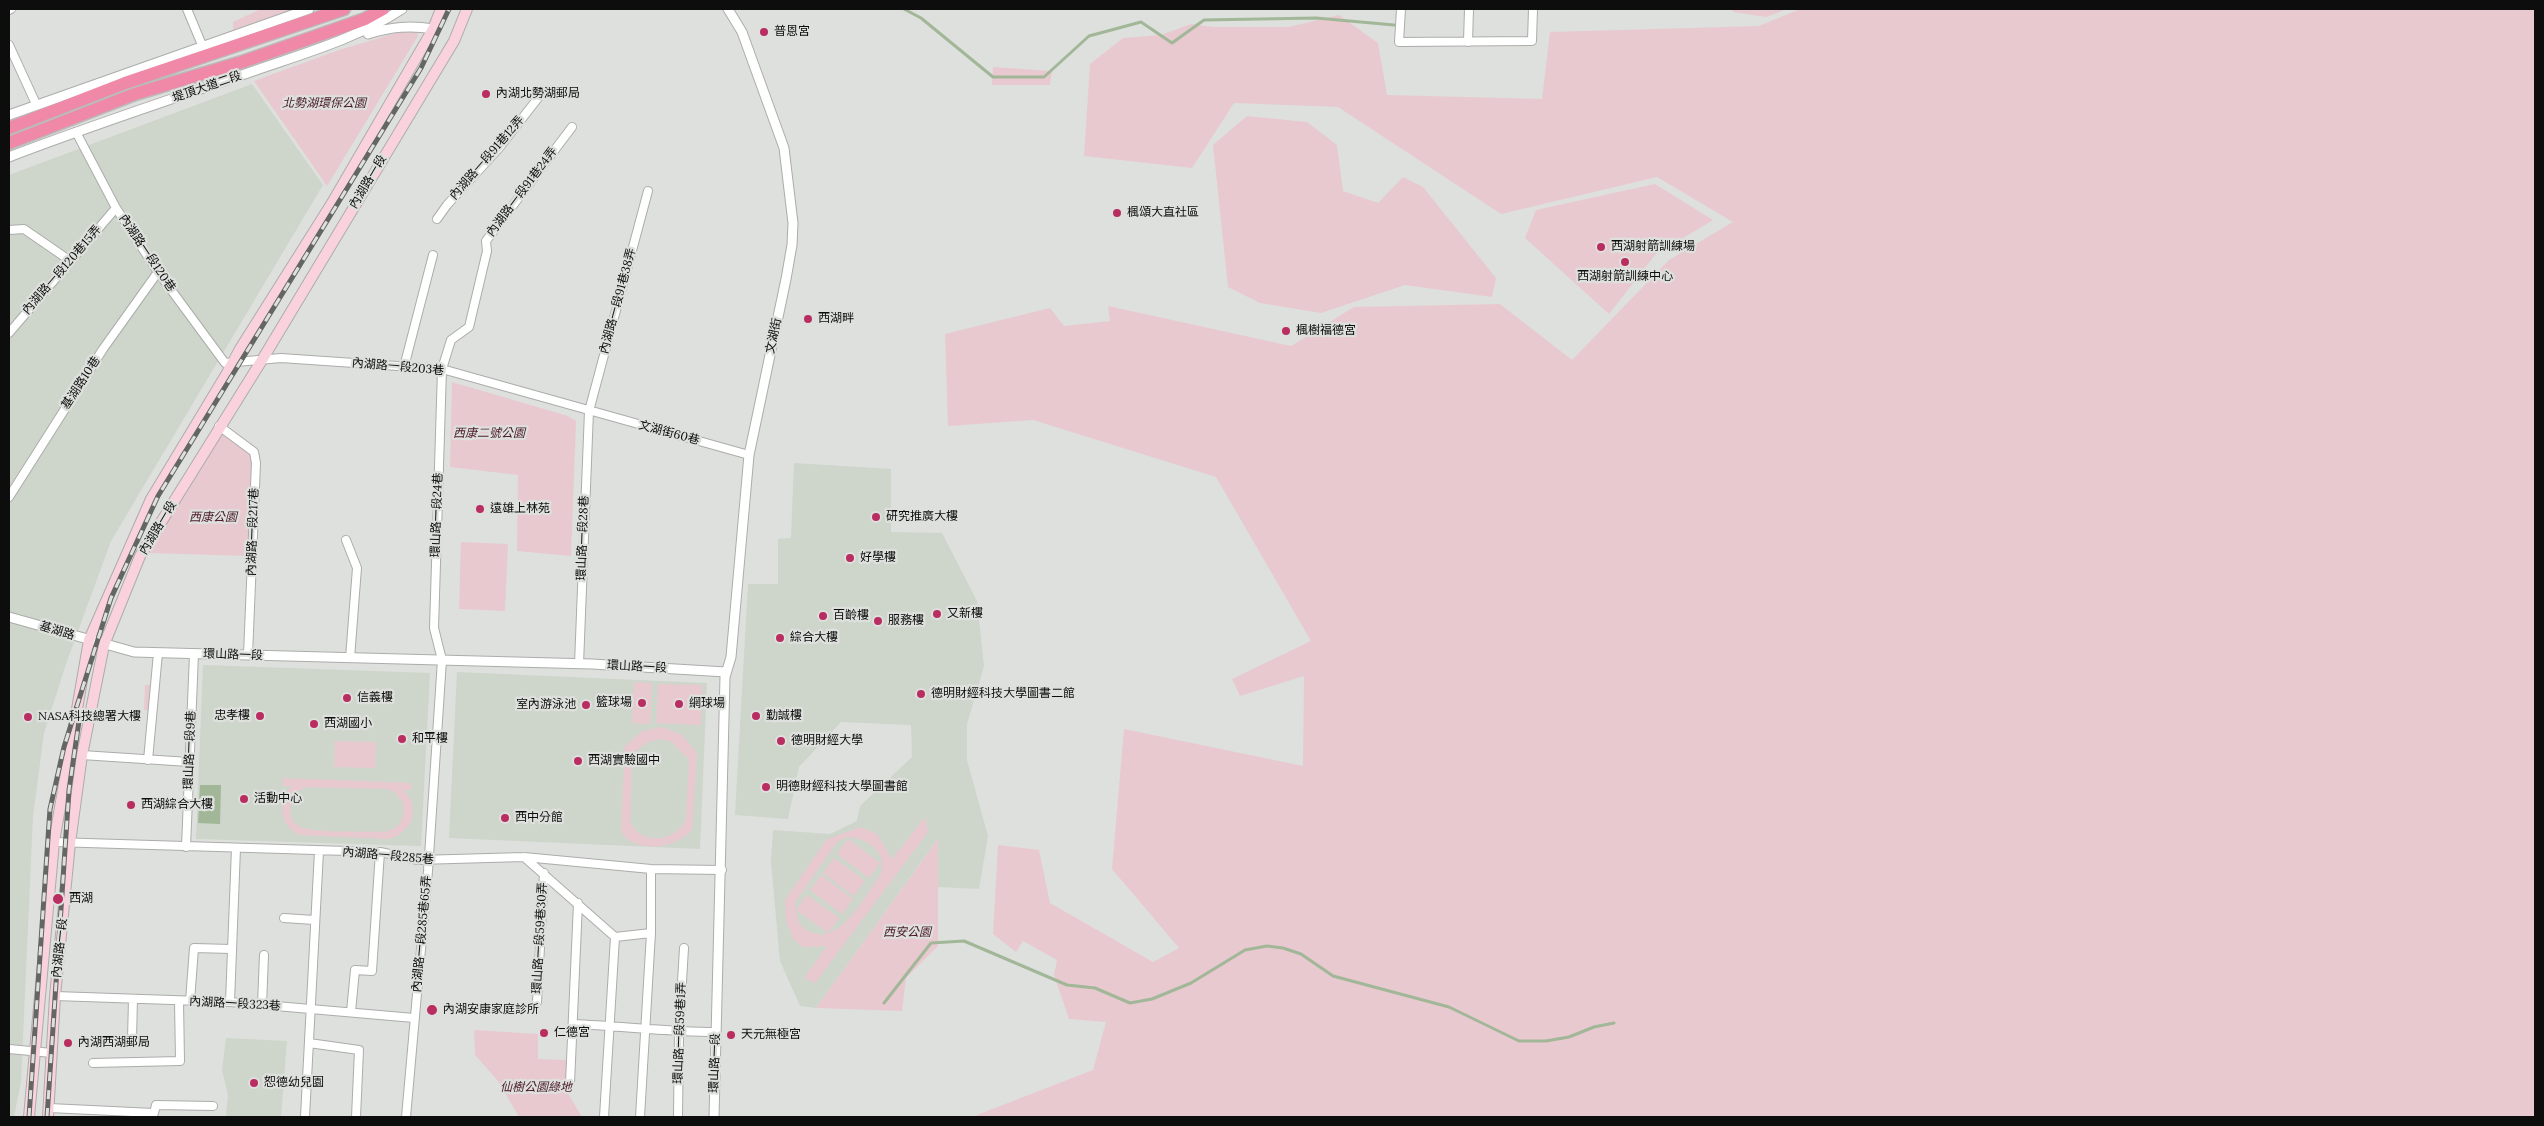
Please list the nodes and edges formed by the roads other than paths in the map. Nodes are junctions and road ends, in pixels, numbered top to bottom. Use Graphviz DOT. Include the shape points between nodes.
graph roads {
  1 [pos="187,9"];
  2 [pos="309,9"];
  3 [pos="344,9"];
  4 [pos="383,9"];
  5 [pos="402,9"];
  6 [pos="440,9"];
  7 [pos="467,9"];
  8 [pos="728,9"];
  9 [pos="1400,9"];
  10 [pos="1469,9"];
  11 [pos="1533,9"];
  12 [pos="433,29"];
  13 [pos="1468,42"];
  14 [pos="202,45"];
  15 [pos="9,46"];
  16 [pos="318,49"];
  17 [pos="538,98"];
  18 [pos="36,104"];
  19 [pos="9,115"];
  20 [pos="572,127"];
  21 [pos="9,128"];
  22 [pos="76,132"];
  23 [pos="9,143"];
  24 [pos="9,157"];
  25 [pos="648,191"];
  26 [pos="116,208"];
  27 [pos="437,219"];
  28 [pos="9,230"];
  29 [pos="434,255"];
  30 [pos="69,260"];
  31 [pos="158,272"];
  32 [pos="9,333"];
  33 [pos="262,360"];
  34 [pos="232,363"];
  35 [pos="404,367"];
  36 [pos="442,369"];
  37 [pos="589,411"];
  38 [pos="219,426"];
  39 [pos="748,455"];
  40 [pos="9,497"];
  41 [pos="346,540"];
  42 [pos="9,617"];
  43 [pos="88,640"];
  44 [pos="104,645"];
  45 [pos="158,653"];
  46 [pos="194,654"];
  47 [pos="248,655"];
  48 [pos="350,658"];
  49 [pos="442,660"];
  50 [pos="579,664"];
  51 [pos="726,672"];
  52 [pos="82,755"];
  53 [pos="148,760"];
  54 [pos="189,762"];
  55 [pos="54,842"];
  56 [pos="70,843"];
  57 [pos="186,847"];
  58 [pos="236,848"];
  59 [pos="319,851"];
  60 [pos="380,852"];
  61 [pos="524,856"];
  62 [pos="429,860"];
  63 [pos="650,869"];
  64 [pos="722,870"];
  65 [pos="544,873"];
  66 [pos="578,903"];
  67 [pos="284,918"];
  68 [pos="314,920"];
  69 [pos="651,933"];
  70 [pos="615,937"];
  71 [pos="684,948"];
  72 [pos="230,949"];
  73 [pos="264,955"];
  74 [pos="55,996"];
  75 [pos="133,999"];
  76 [pos="179,1000"];
  77 [pos="190,1001"];
  78 [pos="230,1002"];
  79 [pos="536,1002"];
  80 [pos="262,1004"];
  81 [pos="310,1008"];
  82 [pos="352,1012"];
  83 [pos="414,1018"];
  84 [pos="573,1024"];
  85 [pos="610,1026"];
  86 [pos="644,1027"];
  87 [pos="679,1032"];
  88 [pos="716,1032"];
  89 [pos="132,1039"];
  90 [pos="309,1043"];
  91 [pos="9,1049"];
  92 [pos="37,1051"];
  93 [pos="52,1053"];
  94 [pos="93,1063"];
  95 [pos="570,1083"];
  96 [pos="213,1106"];
  97 [pos="48,1113"];
  98 [pos="29,1117"];
  99 [pos="305,1117"];
  100 [pos="356,1117"];
  101 [pos="406,1117"];
  102 [pos="604,1117"];
  103 [pos="640,1117"];
  104 [pos="678,1117"];
  105 [pos="714,1117"];
  1 -- 14 [label="street"];
  2 -- 14 [label="street"];
  3 -- 21 [label="highway" via="125,83"];
  4 -- 23 [label="highway, 堤頂大道二段" via="365,19 242,62 135,94"];
  5 -- 16 [label="street, 堤頂大道二段" via="380,24"];
  6 -- 12 [label="main road, 內湖路一段"];
  7 -- 33 [label="main road, 內湖路一段" via="454,41"];
  8 -- 39 [label="street, 文湖街" via="742,32 784,148 793,223 786,278"];
  9 -- 13 [label="street" via="1399,42"];
  10 -- 13 [label="street"];
  11 -- 13 [label="street" via="1532,41"];
  12 -- 16 [label="street" via="393,26"];
  12 -- 34 [label="main road, 內湖路一段" via="332,203"];
  14 -- 18 [label="street"];
  15 -- 18 [label="street"];
  16 -- 22 [label="street, 堤頂大道二段"];
  17 -- 27 [label="street, 內湖路一段91巷12弄"];
  18 -- 19 [label="street"];
  20 -- 36 [label="street, 內湖路一段91巷24弄" via="486,241 487,251 469,327 451,340"];
  22 -- 24 [label="street, 堤頂大道二段"];
  22 -- 26 [label="street, 內湖路一段120巷"];
  25 -- 37 [label="street, 內湖路一段91巷38弄"];
  26 -- 30 [label="street, 內湖路一段120巷15弄"];
  26 -- 31 [label="street, 內湖路一段120巷"];
  28 -- 30 [label="street" via="24,229"];
  29 -- 35 [label="street"];
  30 -- 32 [label="street, 內湖路一段120巷15弄"];
  31 -- 34 [label="street, 內湖路一段120巷" via="225,362"];
  31 -- 40 [label="street, 基湖路10巷" via="103,349"];
  33 -- 34 [label="street, 內湖路一段203巷"];
  33 -- 35 [label="street, 內湖路一段203巷" via="281,358"];
  33 -- 38 [label="main road, 內湖路一段"];
  34 -- 43 [label="main road, 內湖路一段" via="151,499"];
  35 -- 36 [label="street, 內湖路一段203巷"];
  36 -- 37 [label="street, 內湖路一段203巷"];
  36 -- 49 [label="street, 環山路一段24巷" via="434,628"];
  37 -- 39 [label="street, 文湖街60巷"];
  37 -- 50 [label="street, 環山路一段28巷"];
  38 -- 44 [label="main road, 內湖路一段" via="140,556"];
  38 -- 47 [label="street, 內湖路一段217巷" via="254,452 256,463"];
  39 -- 51 [label="street, 文湖街" via="731,657"];
  41 -- 48 [label="street" via="357,568"];
  42 -- 43 [label="street, 基湖路"];
  43 -- 44 [label="street, 基湖路"];
  43 -- 55 [label="main road, 內湖路一段"];
  44 -- 45 [label="street, 環山路一段" via="134,652"];
  44 -- 52 [label="main road, 內湖路一段"];
  45 -- 46 [label="street, 環山路一段"];
  45 -- 53 [label="street"];
  46 -- 47 [label="street, 環山路一段"];
  46 -- 54 [label="street, 環山路一段9巷"];
  47 -- 48 [label="street, 環山路一段"];
  48 -- 49 [label="street, 環山路一段"];
  49 -- 50 [label="street, 環山路一段"];
  49 -- 62 [label="street, 內湖路一段285巷65弄"];
  50 -- 51 [label="street, 環山路一段"];
  51 -- 64 [label="street, 環山路一段"];
  52 -- 53 [label="street"];
  52 -- 56 [label="main road, 內湖路一段"];
  53 -- 54 [label="street"];
  54 -- 57 [label="street, 環山路一段9巷"];
  55 -- 56 [label="street, 內湖路一段285巷"];
  55 -- 92 [label="main road, 內湖路一段"];
  56 -- 57 [label="street, 內湖路一段285巷"];
  56 -- 74 [label="main road, 內湖路一段"];
  57 -- 58 [label="street, 內湖路一段285巷"];
  58 -- 59 [label="street, 內湖路一段285巷"];
  58 -- 72 [label="street"];
  59 -- 60 [label="street, 內湖路一段285巷"];
  59 -- 68 [label="street"];
  60 -- 62 [label="street, 內湖路一段285巷"];
  60 -- 82 [label="street" via="372,971 355,970"];
  61 -- 62 [label="street, 內湖路一段285巷"];
  61 -- 63 [label="street, 內湖路一段285巷"];
  61 -- 65 [label="street"];
  62 -- 83 [label="street, 內湖路一段285巷65弄"];
  63 -- 64 [label="street, 內湖路一段285巷"];
  63 -- 69 [label="street"];
  64 -- 88 [label="street, 環山路一段"];
  65 -- 66 [label="street"];
  65 -- 79 [label="street, 環山路一段59巷30弄"];
  66 -- 70 [label="street"];
  66 -- 84 [label="street"];
  67 -- 68 [label="street"];
  68 -- 81 [label="street"];
  69 -- 70 [label="street"];
  69 -- 86 [label="street"];
  70 -- 85 [label="street"];
  71 -- 87 [label="street, 環山路一段59巷1弄"];
  72 -- 77 [label="street" via="194,948"];
  72 -- 78 [label="street"];
  73 -- 80 [label="street"];
  74 -- 75 [label="street, 內湖路一段323巷"];
  74 -- 93 [label="main road, 內湖路一段"];
  75 -- 76 [label="street, 內湖路一段323巷"];
  75 -- 89 [label="street"];
  76 -- 77 [label="street, 內湖路一段323巷"];
  76 -- 94 [label="street" via="180,1061"];
  77 -- 78 [label="street, 內湖路一段323巷"];
  78 -- 80 [label="street, 內湖路一段323巷"];
  80 -- 81 [label="street, 內湖路一段323巷"];
  81 -- 82 [label="street, 內湖路一段323巷"];
  81 -- 90 [label="street"];
  82 -- 83 [label="street, 內湖路一段323巷"];
  83 -- 101 [label="street, 內湖路一段285巷65弄"];
  84 -- 85 [label="street"];
  84 -- 95 [label="street"];
  85 -- 86 [label="street"];
  85 -- 102 [label="street"];
  86 -- 87 [label="street"];
  86 -- 103 [label="street"];
  87 -- 88 [label="street"];
  87 -- 104 [label="street, 環山路一段59巷1弄"];
  88 -- 105 [label="street, 環山路一段"];
  90 -- 99 [label="street"];
  90 -- 100 [label="street" via="360,1050"];
  91 -- 92 [label="street"];
  92 -- 93 [label="street"];
  92 -- 98 [label="main road, 內湖路一段"];
  93 -- 97 [label="main road, 內湖路一段"];
  96 -- 97 [label="street" via="156,1105 154,1112"];
}
